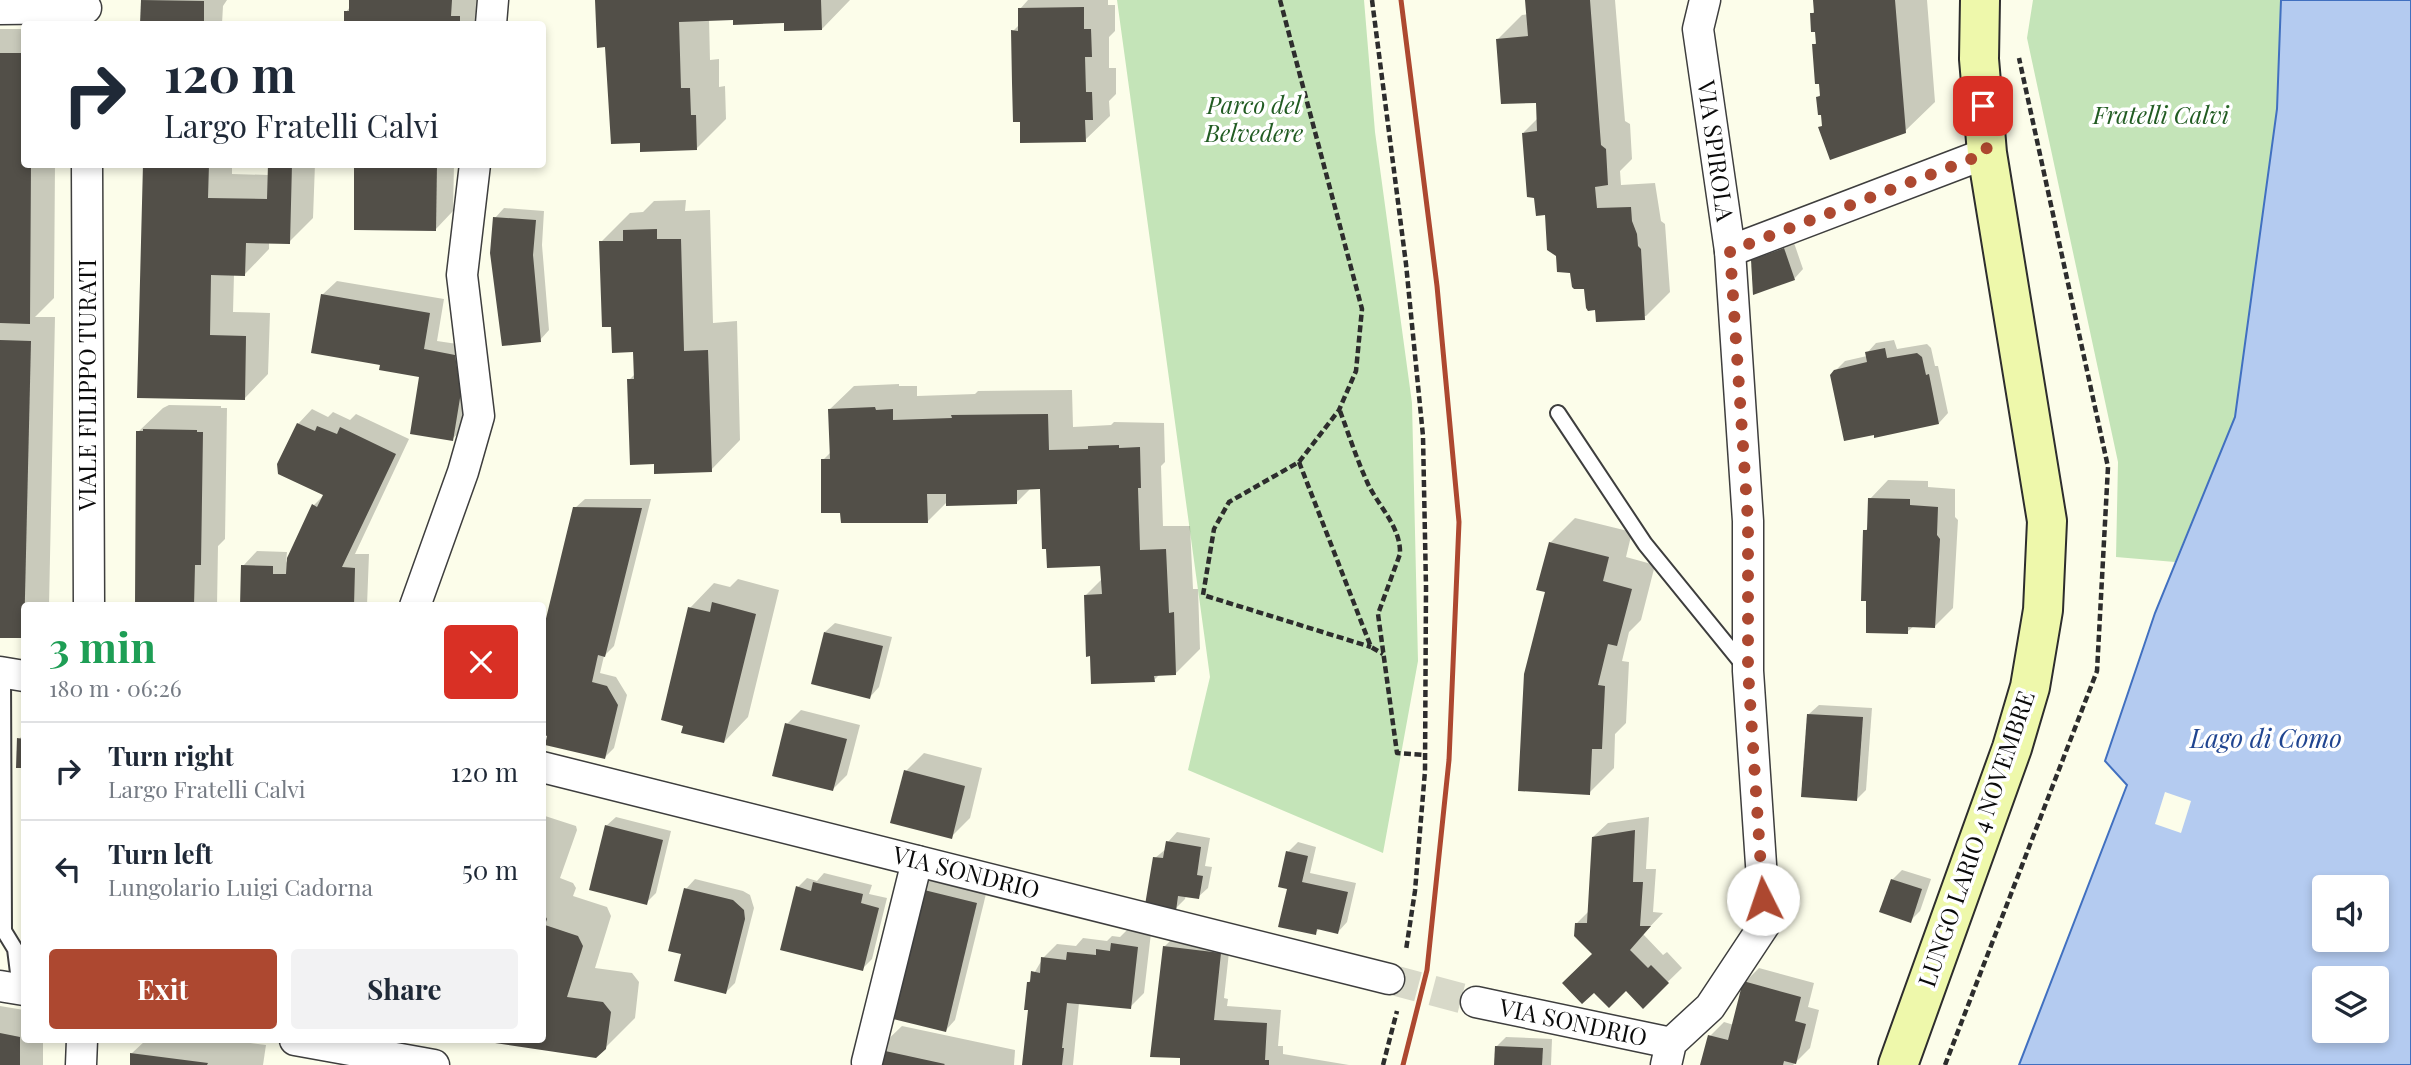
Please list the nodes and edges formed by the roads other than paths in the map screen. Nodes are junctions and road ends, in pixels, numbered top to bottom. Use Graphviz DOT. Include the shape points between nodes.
graph roads {
  1 [pos="493,0"];
  2 [pos="1705,0"];
  3 [pos="1980,0"];
  4 [pos="0,9"];
  5 [pos="87,11"];
  6 [pos="491,21"];
  7 [pos="1987,153"];
  8 [pos="87,168"];
  9 [pos="475,168"];
  10 [pos="1730,251"];
  11 [pos="1558,414"];
  12 [pos="89,602"];
  13 [pos="416,602"];
  14 [pos="1748,670"];
  15 [pos="9,673"];
  16 [pos="546,768"];
  17 [pos="917,861"];
  18 [pos="1398,978"];
  19 [pos="15,988"];
  20 [pos="1476,1002"];
  21 [pos="82,1043"];
  22 [pos="306,1043"];
  23 [pos="330,1050"];
  24 [pos="1668,1054"];
  25 [pos="867,1062"];
  26 [pos="81,1065"];
  27 [pos="434,1065"];
  28 [pos="1898,1065"];
  1 -- 6 [label="street"];
  2 -- 10 [label="street, VIA SPIROLA" via="1698,29"];
  3 -- 7 [label="main road, LUNGO LARIO 4 NOVEMBRE" via="1979,59"];
  4 -- 5 [label="street"];
  7 -- 10 [label="street"];
  7 -- 28 [label="main road, LUNGO LARIO 4 NOVEMBRE" via="2047,521 2043,610 2030,687 2012,748"];
  8 -- 12 [label="street, VIALE FILIPPO TURATI"];
  9 -- 13 [label="street" via="462,275 479,416"];
  10 -- 14 [label="street, VIA SPIROLA" via="1748,521"];
  11 -- 14 [label="lane" via="1645,544"];
  14 -- 24 [label="street, VIA SPIROLA" via="1765,924 1710,1007"];
  15 -- 19 [label="lane" via="4,931 15,949"];
  16 -- 17 [label="street, VIA SONDRIO"];
  17 -- 18 [label="street, VIA SONDRIO"];
  17 -- 25 [label="street"];
  20 -- 24 [label="street, VIA SONDRIO"];
  21 -- 26 [label="street"];
  22 -- 23 [label="street"];
  23 -- 27 [label="street"];
}
